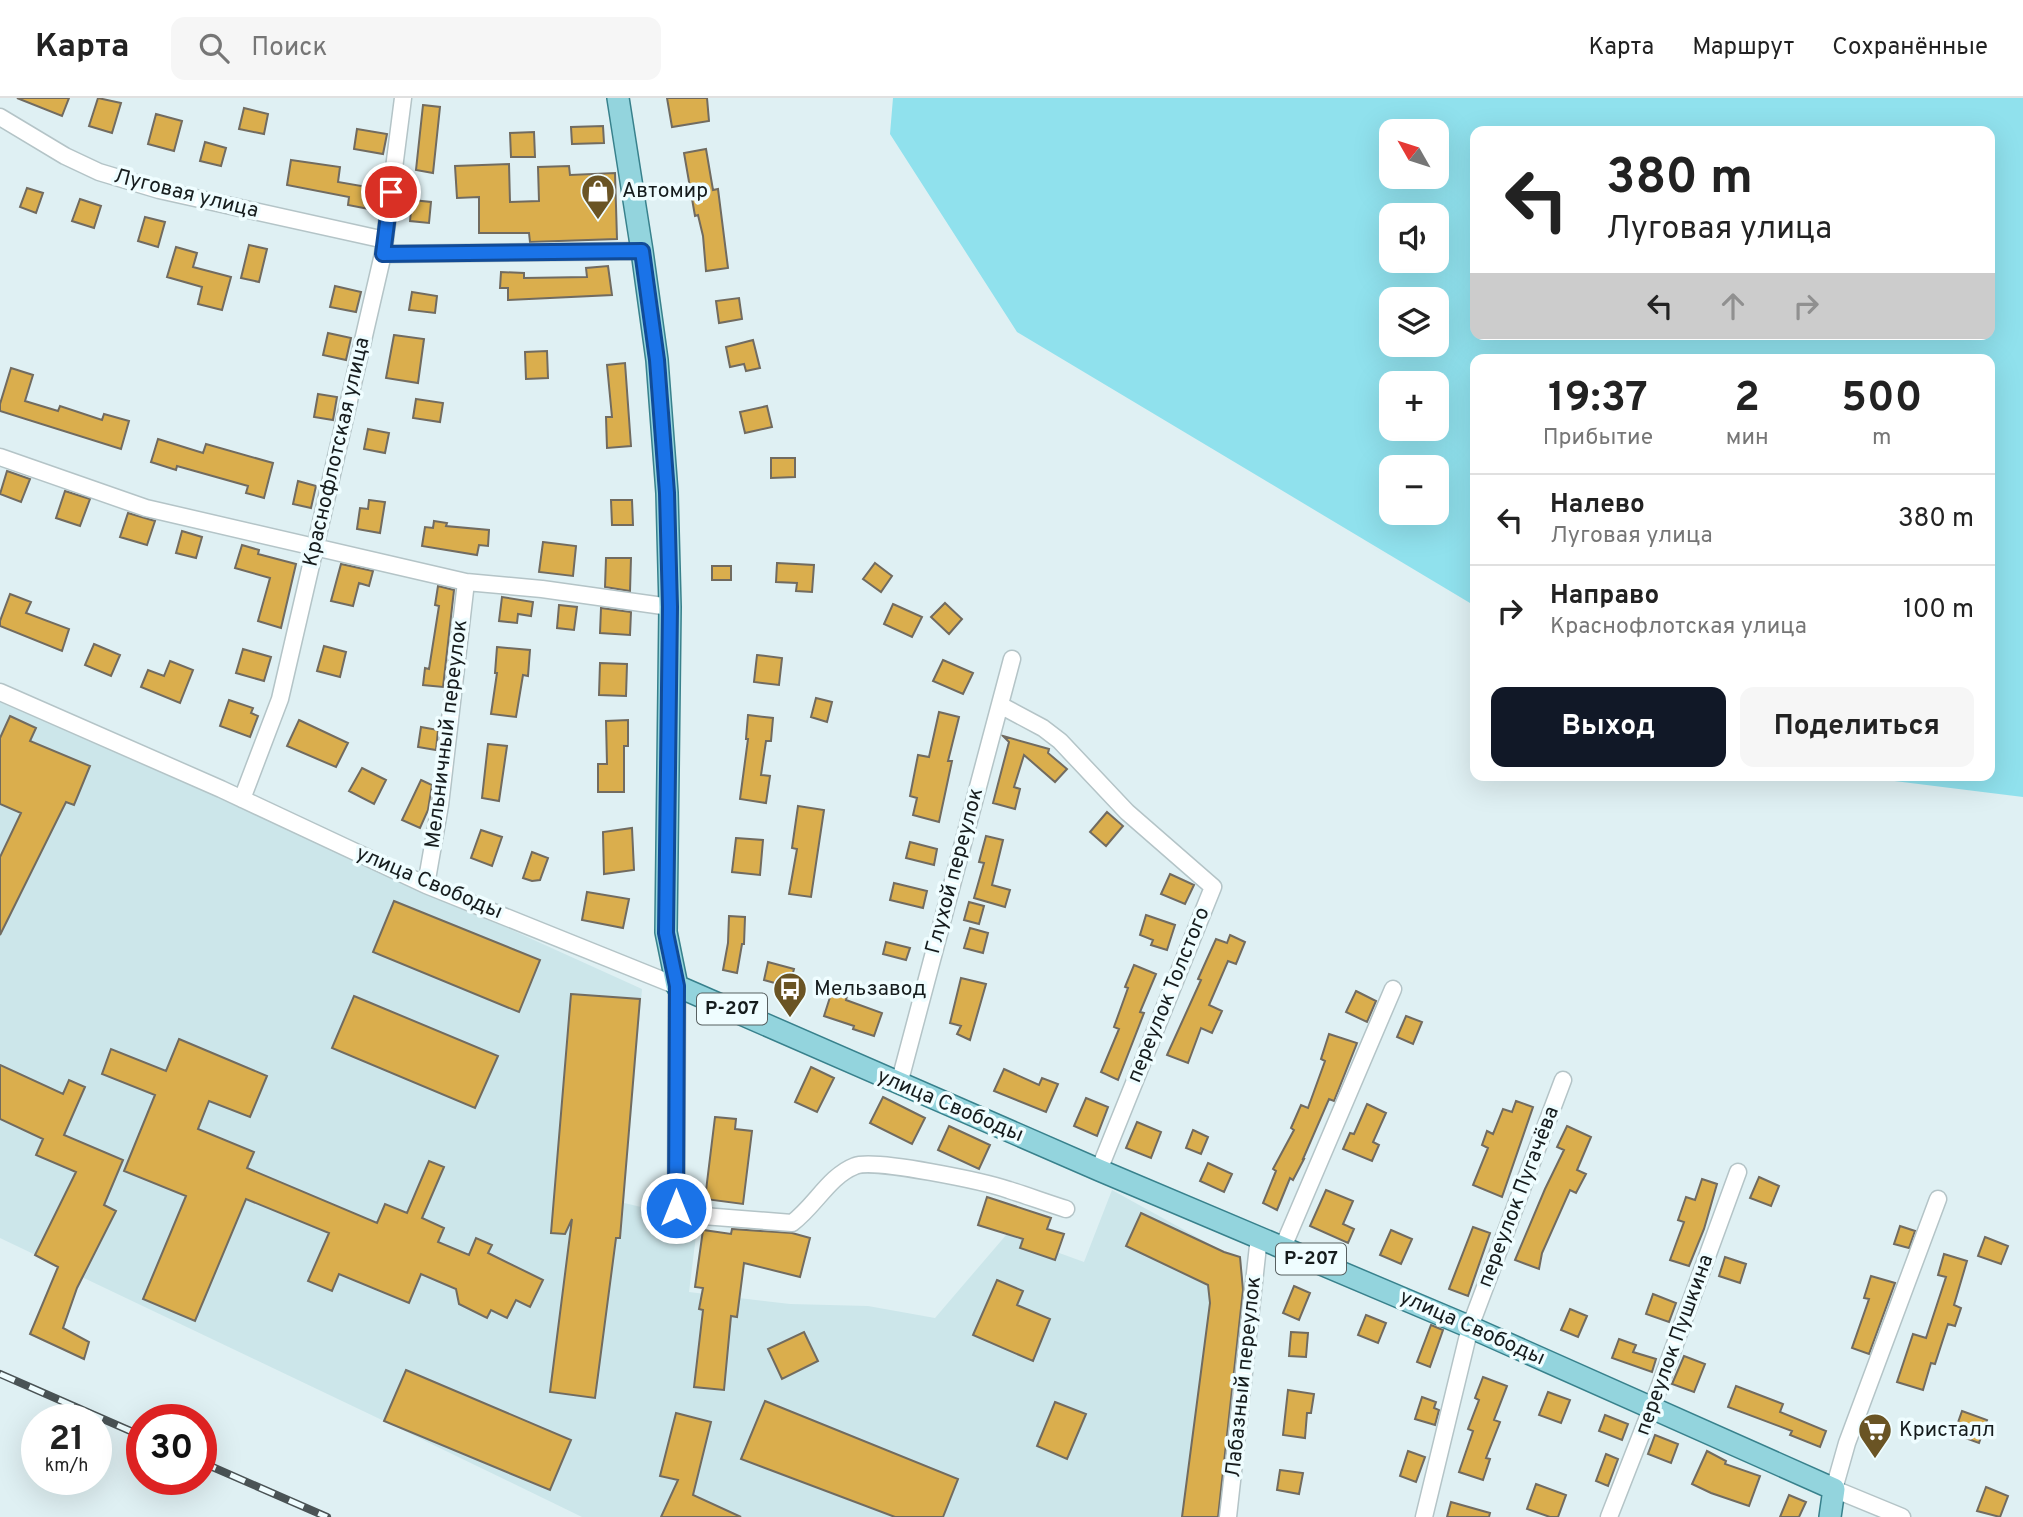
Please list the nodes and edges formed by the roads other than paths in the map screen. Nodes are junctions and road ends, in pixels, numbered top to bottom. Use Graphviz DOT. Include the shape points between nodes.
graph roads {
  1 [pos="403,98"];
  2 [pos="618,98"];
  3 [pos="0,117"];
  4 [pos="384,247"];
  5 [pos="642,251"];
  6 [pos="0,457"];
  7 [pos="314,547"];
  8 [pos="466,582"];
  9 [pos="670,607"];
  10 [pos="1012,659"];
  11 [pos="0,692"];
  12 [pos="1000,705"];
  13 [pos="242,799"];
  14 [pos="426,885"];
  15 [pos="677,986"];
  16 [pos="1393,989"];
  17 [pos="1563,1080"];
  18 [pos="899,1084"];
  19 [pos="1099,1170"];
  20 [pos="1738,1172"];
  21 [pos="1938,1199"];
  22 [pos="1066,1209"];
  23 [pos="1259,1237"];
  24 [pos="1283,1247"];
  25 [pos="1470,1327"];
  26 [pos="1653,1407"];
  27 [pos="1835,1489"];
  28 [pos="1228,1517"];
  29 [pos="1424,1517"];
  30 [pos="1609,1517"];
  31 [pos="1830,1517"];
  32 [pos="1902,1517"];
  1 -- 4 [label="street, Краснофлотская улица"];
  2 -- 5 [label="main road, Р-207"];
  3 -- 4 [label="street, Луговая улица" via="99,172"];
  4 -- 5 [label="street, Луговая улица"];
  4 -- 7 [label="street, Краснофлотская улица"];
  5 -- 9 [label="main road, Р-207" via="657,360"];
  6 -- 7 [label="street" via="146,508"];
  7 -- 8 [label="street"];
  7 -- 13 [label="street, Краснофлотская улица" via="281,699"];
  8 -- 9 [label="street"];
  8 -- 14 [label="street, Мельничный переулок"];
  9 -- 15 [label="main road, Р-207" via="666,933"];
  10 -- 12 [label="street, Глухой переулок"];
  11 -- 13 [label="street, улица Свободы"];
  12 -- 18 [label="street, Глухой переулок"];
  12 -- 19 [label="street, переулок Толстого" via="1060,741 1127,812 1213,887"];
  13 -- 14 [label="street, улица Свободы"];
  14 -- 15 [label="street, улица Свободы"];
  15 -- 18 [label="main road, улица Свободы / Р-207"];
  15 -- 22 [label="street" via="676,1208 704,1216 792,1223 838,1175 858,1164 888,1164 1007,1189"];
  16 -- 24 [label="street"];
  17 -- 25 [label="street, переулок Пугачёва"];
  18 -- 19 [label="main road, улица Свободы / Р-207"];
  19 -- 23 [label="main road, улица Свободы / Р-207"];
  20 -- 26 [label="street, переулок Пушкина"];
  21 -- 27 [label="street" via="1847,1443"];
  23 -- 24 [label="main road, улица Свободы / Р-207"];
  23 -- 28 [label="street, Лабазный переулок"];
  24 -- 25 [label="main road, улица Свободы / Р-207"];
  25 -- 26 [label="main road, улица Свободы / Р-207"];
  25 -- 29 [label="street, переулок Пугачёва"];
  26 -- 27 [label="main road, улица Свободы / Р-207"];
  26 -- 30 [label="street, переулок Пушкина"];
  27 -- 31 [label="main road"];
  27 -- 32 [label="street, улица Свободы"];
}
